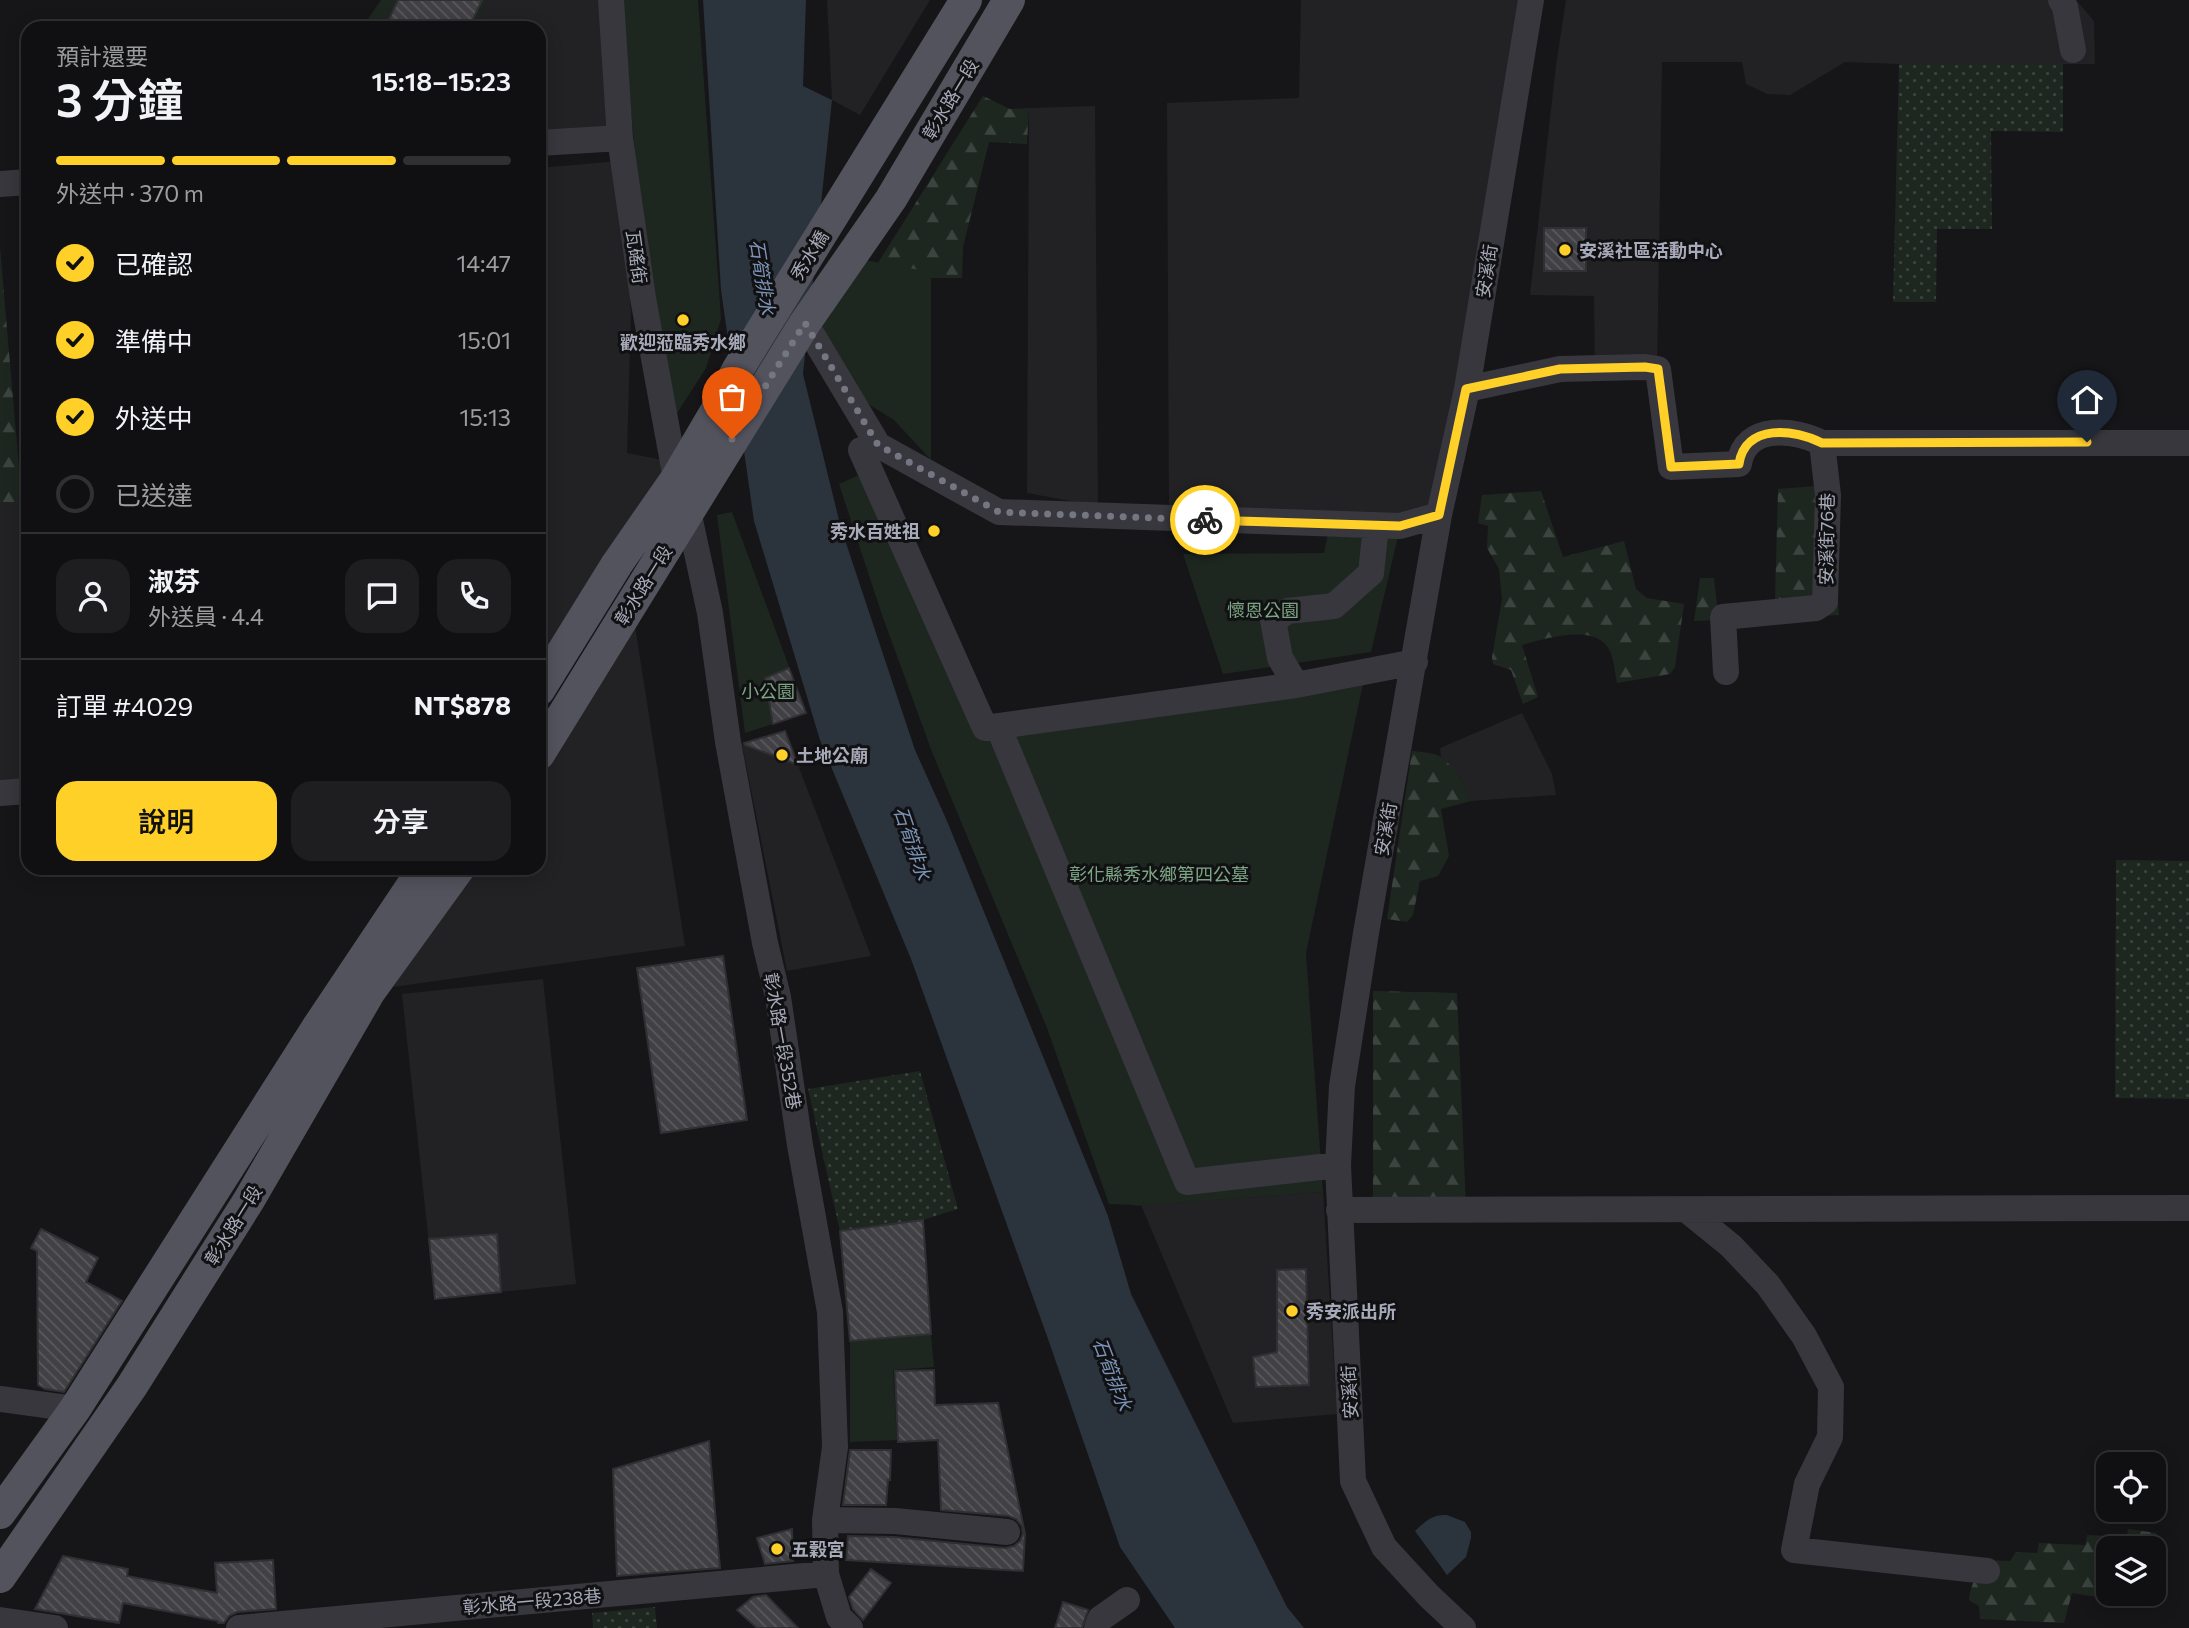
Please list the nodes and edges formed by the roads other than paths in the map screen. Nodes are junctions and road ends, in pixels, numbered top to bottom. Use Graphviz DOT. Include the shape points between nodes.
graph roads {
  1 [pos="611,0"];
  2 [pos="967,0"];
  3 [pos="1009,0"];
  4 [pos="1531,0"];
  5 [pos="2061,0"];
  6 [pos="2073,50"];
  7 [pos="620,138"];
  8 [pos="546,143"];
  9 [pos="21,182"];
  10 [pos="0,184"];
  11 [pos="891,199"];
  12 [pos="805,323"];
  13 [pos="1466,389"];
  14 [pos="747,415"];
  15 [pos="1822,443"];
  16 [pos="2189,443"];
  17 [pos="878,445"];
  18 [pos="676,479"];
  19 [pos="688,511"];
  20 [pos="1439,515"];
  21 [pos="1376,526"];
  22 [pos="1415,662"];
  23 [pos="1726,672"];
  24 [pos="546,679"];
  25 [pos="1296,685"];
  26 [pos="998,726"];
  27 [pos="546,743"];
  28 [pos="21,791"];
  29 [pos="0,793"];
  30 [pos="419,875"];
  31 [pos="454,875"];
  32 [pos="1338,1165"];
  33 [pos="2189,1208"];
  34 [pos="1339,1210"];
  35 [pos="1688,1211"];
  36 [pos="0,1399"];
  37 [pos="75,1409"];
  38 [pos="0,1513"];
  39 [pos="825,1520"];
  40 [pos="1007,1532"];
  41 [pos="1987,1571"];
  42 [pos="826,1574"];
  43 [pos="0,1577"];
  44 [pos="1127,1600"];
  45 [pos="0,1620"];
  46 [pos="55,1628"];
  47 [pos="239,1628"];
  48 [pos="850,1628"];
  49 [pos="1097,1628"];
  50 [pos="1463,1628"];
  1 -- 7 [label="street, 瓦磘街"];
  2 -- 18 [label="main road, 秀水橋" via="738,369"];
  3 -- 11 [label="main road, 彰水路一段"];
  4 -- 13 [label="street, 安溪街"];
  5 -- 6 [label="street"];
  7 -- 8 [label="street"];
  7 -- 18 [label="street, 瓦磘街"];
  9 -- 10 [label="street"];
  11 -- 12 [label="main road, 秀水橋"];
  12 -- 14 [label="main road, 秀水橋"];
  12 -- 17 [label="street"];
  13 -- 15 [label="street" via="1560,369 1645,367 1658,369 1671,467 1739,464 1747,445 1769,434 1790,432"];
  13 -- 20 [label="street, 安溪街"];
  14 -- 19 [label="main road, 彰水路一段"];
  15 -- 16 [label="street"];
  15 -- 23 [label="street, 安溪街76巷" via="1828,495 1825,602 1816,608 1723,617"];
  17 -- 21 [label="street" via="999,512"];
  17 -- 26 [label="street" via="862,450 985,728"];
  18 -- 19 [label="street, 瓦磘街"];
  18 -- 24 [label="main road, 彰水路一段"];
  19 -- 27 [label="main road, 彰水路一段"];
  19 -- 39 [label="street, 彰水路一段352巷" via="710,613 728,742 778,997 830,1312 835,1447"];
  20 -- 21 [label="street" via="1400,526"];
  20 -- 22 [label="street, 安溪街"];
  21 -- 25 [label="street" via="1371,573 1353,590 1334,606 1288,611 1273,620 1280,658"];
  22 -- 25 [label="street"];
  22 -- 32 [label="street, 安溪街" via="1342,1086"];
  25 -- 26 [label="street"];
  26 -- 32 [label="street" via="1187,1182"];
  28 -- 29 [label="street"];
  30 -- 37 [label="main road, 彰水路一段"];
  31 -- 43 [label="main road, 彰水路一段" via="370,991 249,1200 140,1375"];
  32 -- 34 [label="street, 安溪街"];
  33 -- 35 [label="street"];
  34 -- 35 [label="street"];
  34 -- 50 [label="street, 安溪街" via="1353,1481 1384,1547"];
  35 -- 41 [label="street" via="1731,1246 1768,1285 1804,1336 1831,1387 1830,1437 1807,1485 1794,1550"];
  36 -- 37 [label="street"];
  37 -- 38 [label="main road, 彰水路一段"];
  39 -- 40 [label="street" via="895,1521"];
  39 -- 42 [label="street, 彰水路一段352巷"];
  42 -- 47 [label="street, 彰水路一段238巷"];
  42 -- 48 [label="street, 彰水路一段352巷" via="839,1617"];
  44 -- 49 [label="street" via="1100,1619"];
  45 -- 46 [label="street"];
}
